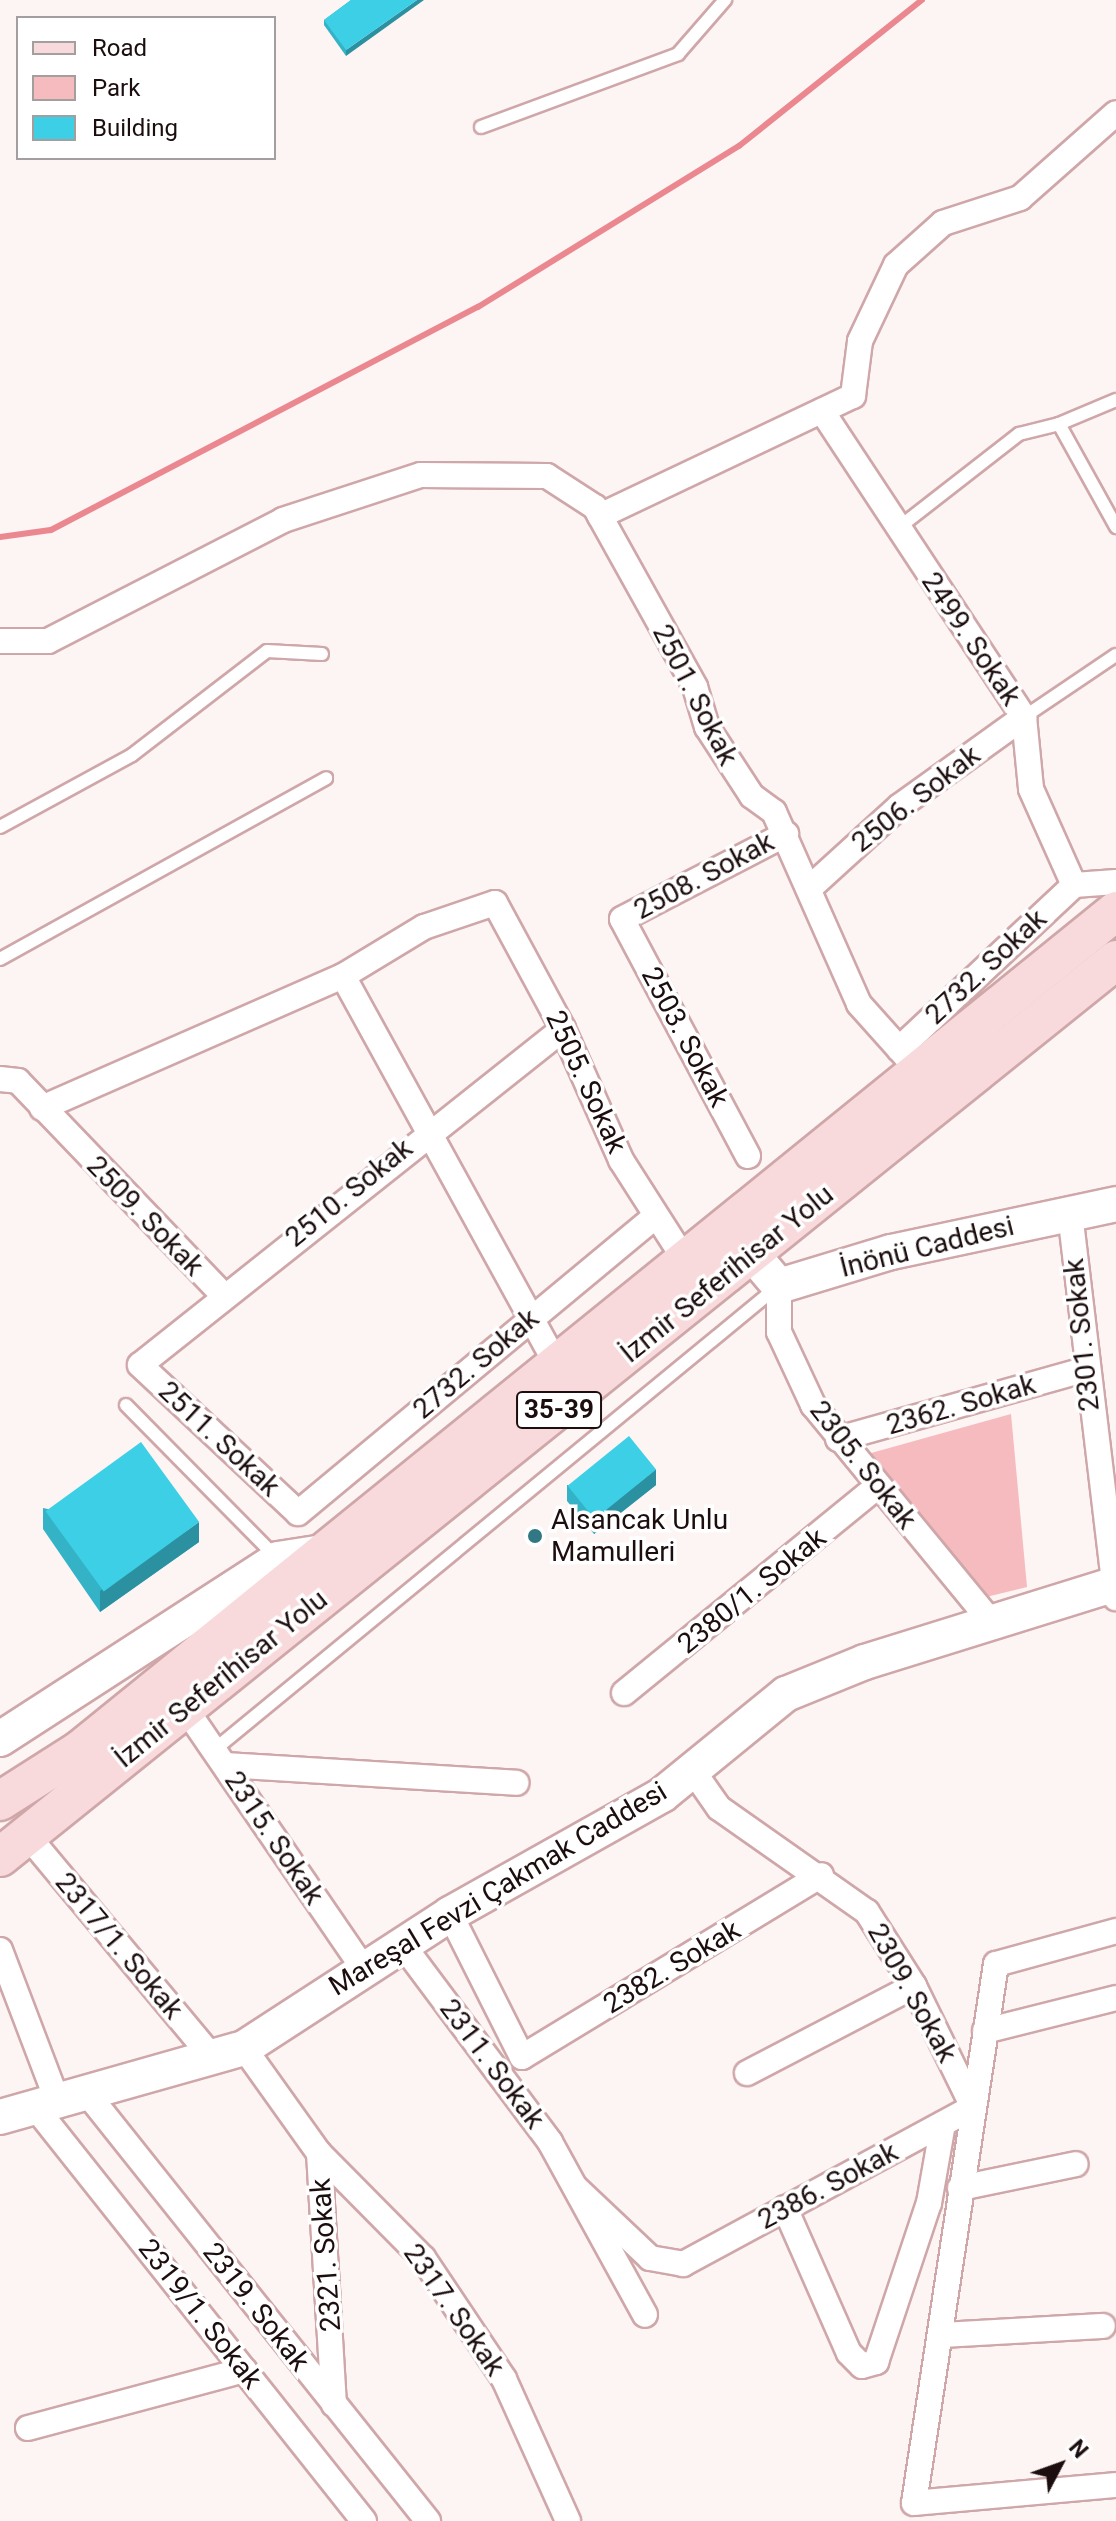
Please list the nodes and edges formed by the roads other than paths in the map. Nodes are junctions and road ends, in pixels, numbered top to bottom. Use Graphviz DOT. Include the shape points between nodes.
graph roads {
  1 [pos="725,0"];
  2 [pos="1116,113"];
  3 [pos="481,127"];
  4 [pos="1116,400"];
  5 [pos="822,411"];
  6 [pos="1059,424"];
  7 [pos="600,516"];
  8 [pos="1116,527"];
  9 [pos="897,529"];
  10 [pos="0,641"];
  11 [pos="322,654"];
  12 [pos="1116,655"];
  13 [pos="1024,717"];
  14 [pos="326,778"];
  15 [pos="0,827"];
  16 [pos="786,834"];
  17 [pos="1116,882"];
  18 [pos="1074,885"];
  19 [pos="812,886"];
  20 [pos="1116,911"];
  21 [pos="622,919"];
  22 [pos="0,959"];
  23 [pos="1116,960"];
  24 [pos="343,976"];
  25 [pos="563,1029"];
  26 [pos="908,1060"];
  27 [pos="0,1079"];
  28 [pos="42,1108"];
  29 [pos="430,1128"];
  30 [pos="748,1156"];
  31 [pos="1116,1204"];
  32 [pos="1070,1213"];
  33 [pos="655,1217"];
  34 [pos="753,1255"];
  35 [pos="683,1257"];
  36 [pos="779,1286"];
  37 [pos="222,1294"];
  38 [pos="531,1317"];
  39 [pos="556,1363"];
  40 [pos="140,1365"];
  41 [pos="1083,1370"];
  42 [pos="126,1405"];
  43 [pos="838,1439"];
  44 [pos="878,1486"];
  45 [pos="298,1513"];
  46 [pos="324,1552"];
  47 [pos="278,1559"];
  48 [pos="1114,1589"];
  49 [pos="992,1623"];
  50 [pos="624,1693"];
  51 [pos="185,1708"];
  52 [pos="0,1739"];
  53 [pos="220,1758"];
  54 [pos="691,1768"];
  55 [pos="516,1783"];
  56 [pos="0,1801"];
  57 [pos="14,1846"];
  58 [pos="821,1875"];
  59 [pos="450,1914"];
  60 [pos="1116,1931"];
  61 [pos="402,1944"];
  62 [pos="0,1950"];
  63 [pos="363,1968"];
  64 [pos="914,1986"];
  65 [pos="1116,1998"];
  66 [pos="985,2031"];
  67 [pos="228,2052"];
  68 [pos="522,2057"];
  69 [pos="747,2073"];
  70 [pos="60,2100"];
  71 [pos="973,2107"];
  72 [pos="0,2117"];
  73 [pos="943,2124"];
  74 [pos="319,2153"];
  75 [pos="1076,2164"];
  76 [pos="576,2188"];
  77 [pos="960,2188"];
  78 [pos="785,2208"];
  79 [pos="645,2315"];
  80 [pos="1103,2326"];
  81 [pos="941,2335"];
  82 [pos="244,2370"];
  83 [pos="334,2405"];
  84 [pos="28,2428"];
  85 [pos="1116,2485"];
  86 [pos="422,2518"];
  87 [pos="364,2521"];
  88 [pos="568,2521"];
  1 -- 3 [label="lane" via="678,54"];
  2 -- 5 [label="street" via="1020,198 943,223 896,265 860,341 853,396"];
  4 -- 6 [label="lane"];
  5 -- 7 [label="street"];
  5 -- 9 [label="street, 2499. Sokak"];
  6 -- 8 [label="lane"];
  6 -- 9 [label="lane" via="1019,434"];
  7 -- 10 [label="street" via="547,476 421,475 283,520 48,641"];
  7 -- 16 [label="street, 2501. Sokak" via="695,687 707,727"];
  9 -- 13 [label="street, 2499. Sokak"];
  11 -- 15 [label="lane" via="267,651 132,755"];
  12 -- 13 [label="lane"];
  13 -- 18 [label="street, 2499. Sokak" via="1031,789"];
  13 -- 19 [label="street, 2506. Sokak" via="900,806"];
  14 -- 22 [label="lane"];
  16 -- 19 [label="street, 2501. Sokak"];
  16 -- 21 [label="street, 2508. Sokak"];
  17 -- 18 [label="street"];
  18 -- 26 [label="street, 2732. Sokak"];
  19 -- 26 [label="street, 2501. Sokak" via="859,1004"];
  20 -- 26 [label="main road, İzmir Seferihisar Yolu / 35-39"];
  21 -- 30 [label="street, 2503. Sokak"];
  23 -- 34 [label="main road, İzmir Seferihisar Yolu / 35-39"];
  24 -- 25 [label="street, 2505. Sokak" via="424,927 495,903"];
  24 -- 28 [label="street"];
  24 -- 29 [label="street"];
  25 -- 29 [label="street, 2510. Sokak"];
  25 -- 33 [label="street, 2505. Sokak"];
  26 -- 35 [label="main road, İzmir Seferihisar Yolu / 35-39"];
  27 -- 28 [label="street, 2509. Sokak" via="18,1081"];
  28 -- 37 [label="street, 2509. Sokak"];
  29 -- 37 [label="street, 2510. Sokak"];
  29 -- 38 [label="street"];
  31 -- 32 [label="street, İnönü Caddesi"];
  32 -- 36 [label="street, İnönü Caddesi" via="891,1252"];
  32 -- 41 [label="street, 2301. Sokak"];
  33 -- 35 [label="street, 2505. Sokak"];
  33 -- 38 [label="street, 2732. Sokak"];
  34 -- 36 [label="street"];
  34 -- 51 [label="main road, İzmir Seferihisar Yolu / 35-39"];
  35 -- 39 [label="main road, İzmir Seferihisar Yolu / 35-39"];
  36 -- 43 [label="street, 2305. Sokak" via="779,1332 813,1405"];
  36 -- 53 [label="lane"];
  37 -- 40 [label="street, 2510. Sokak"];
  38 -- 39 [label="street"];
  38 -- 45 [label="street, 2732. Sokak"];
  39 -- 46 [label="main road, İzmir Seferihisar Yolu / 35-39"];
  40 -- 45 [label="street, 2511. Sokak"];
  41 -- 43 [label="street, 2362. Sokak"];
  41 -- 48 [label="street, 2301. Sokak"];
  42 -- 47 [label="lane"];
  43 -- 44 [label="street, 2305. Sokak"];
  44 -- 49 [label="street, 2305. Sokak"];
  44 -- 50 [label="street, 2380/1. Sokak"];
  46 -- 47 [label="street"];
  46 -- 56 [label="main road, İzmir Seferihisar Yolu / 35-39" via="80,1750"];
  47 -- 52 [label="street"];
  48 -- 49 [label="street, Mareşal Fevzi Çakmak Caddesi"];
  49 -- 54 [label="street, Mareşal Fevzi Çakmak Caddesi" via="786,1694"];
  51 -- 53 [label="street, 2315. Sokak"];
  51 -- 57 [label="main road, İzmir Seferihisar Yolu / 35-39"];
  53 -- 55 [label="street"];
  53 -- 63 [label="street, 2315. Sokak"];
  54 -- 58 [label="street, 2309. Sokak" via="719,1808"];
  54 -- 59 [label="street, Mareşal Fevzi Çakmak Caddesi" via="662,1795"];
  57 -- 67 [label="street, 2317/1. Sokak"];
  58 -- 64 [label="street, 2309. Sokak" via="867,1912"];
  58 -- 68 [label="street, 2382. Sokak"];
  59 -- 61 [label="street, Mareşal Fevzi Çakmak Caddesi"];
  59 -- 68 [label="street, 2311. Sokak"];
  60 -- 66 [label="street" via="996,1964"];
  61 -- 63 [label="street, Mareşal Fevzi Çakmak Caddesi"];
  61 -- 76 [label="street, 2311. Sokak"];
  62 -- 70 [label="street"];
  63 -- 67 [label="street, Mareşal Fevzi Çakmak Caddesi"];
  64 -- 69 [label="street"];
  64 -- 71 [label="street, 2309. Sokak"];
  65 -- 66 [label="street"];
  66 -- 71 [label="street"];
  67 -- 70 [label="street, Mareşal Fevzi Çakmak Caddesi"];
  67 -- 74 [label="street, 2317. Sokak"];
  70 -- 72 [label="street, Mareşal Fevzi Çakmak Caddesi"];
  70 -- 82 [label="street, 2319/1. Sokak"];
  70 -- 83 [label="street, 2319. Sokak"];
  71 -- 73 [label="street, 2386. Sokak"];
  71 -- 77 [label="street"];
  73 -- 78 [label="street, 2386. Sokak"];
  73 -- 78 [label="street" via="929,2203 876,2362 862,2366 849,2353"];
  74 -- 83 [label="street, 2321. Sokak"];
  74 -- 88 [label="street, 2317. Sokak" via="439,2282 504,2379"];
  75 -- 77 [label="street"];
  76 -- 78 [label="street, 2386. Sokak" via="650,2258 683,2264"];
  76 -- 79 [label="street"];
  77 -- 81 [label="street"];
  80 -- 81 [label="street"];
  81 -- 85 [label="street" via="914,2503"];
  82 -- 84 [label="street"];
  82 -- 87 [label="street, 2319/1. Sokak"];
  83 -- 86 [label="street, 2319. Sokak"];
}
